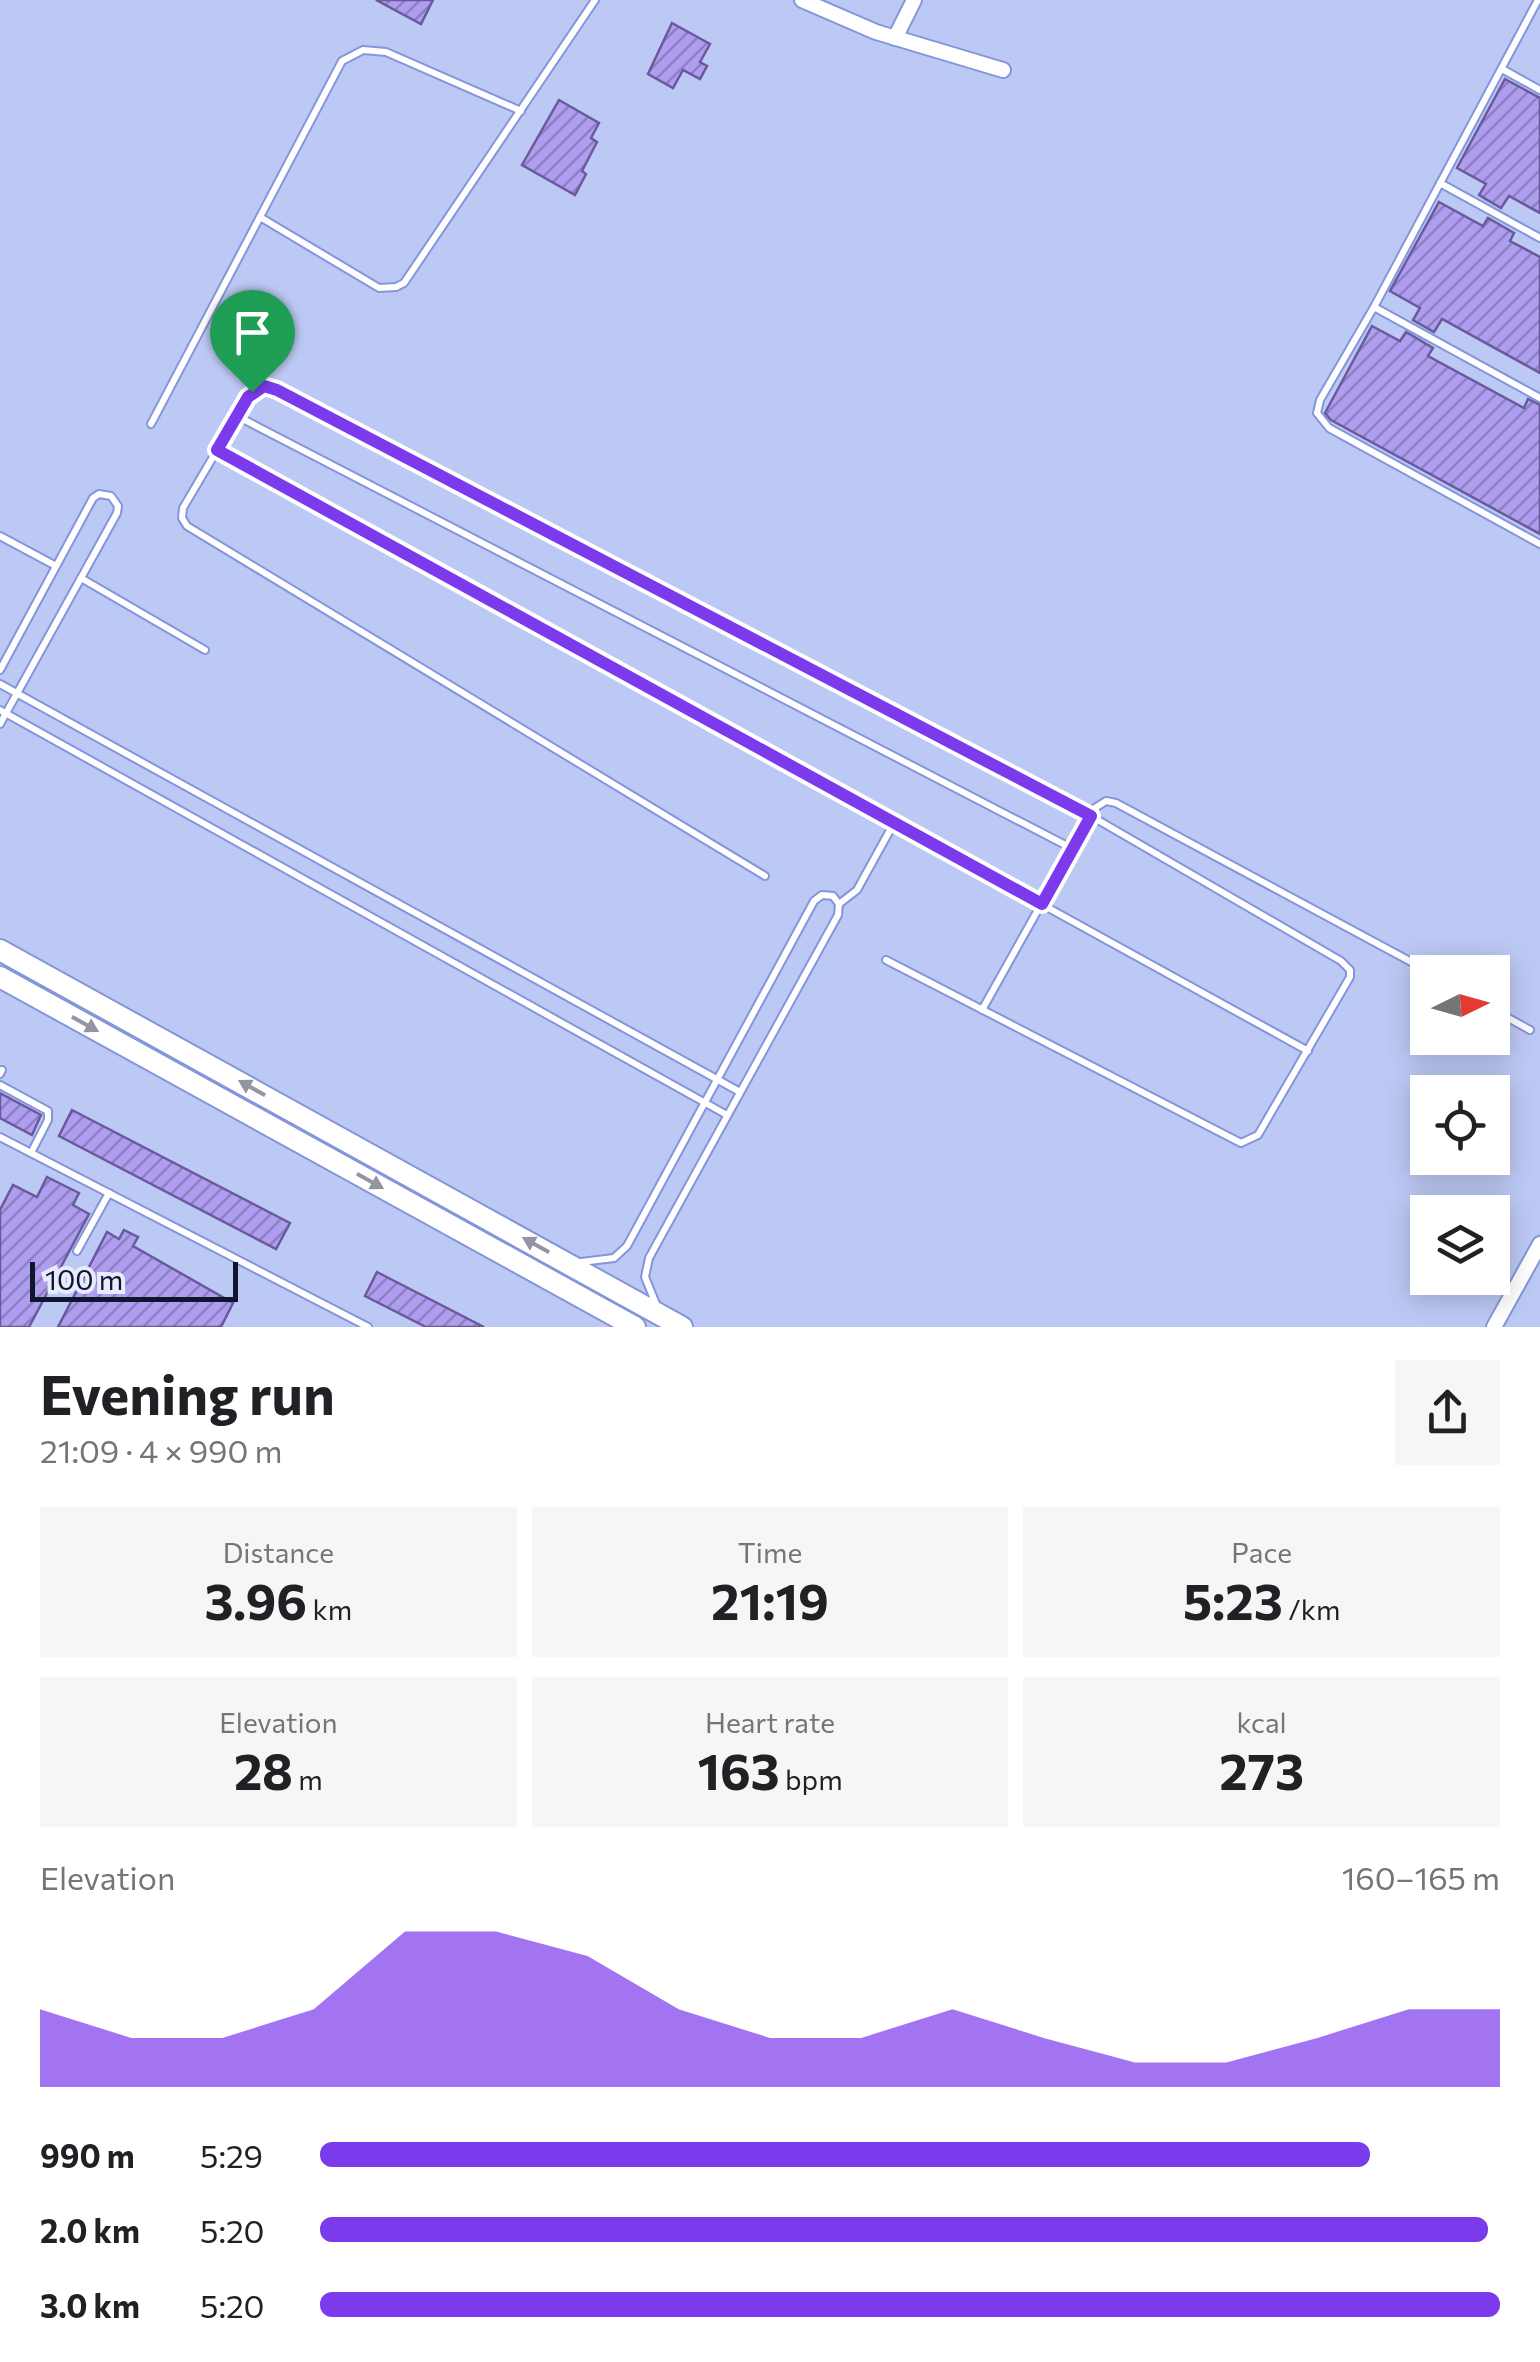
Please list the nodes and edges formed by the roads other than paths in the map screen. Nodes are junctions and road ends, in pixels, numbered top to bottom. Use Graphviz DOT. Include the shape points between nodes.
graph roads {
  1 [pos="594,0"];
  2 [pos="802,0"];
  3 [pos="914,0"];
  4 [pos="1538,0"];
  5 [pos="895,38"];
  6 [pos="1502,68"];
  7 [pos="1003,70"];
  8 [pos="1540,90"];
  9 [pos="522,111"];
  10 [pos="1440,183"];
  11 [pos="260,217"];
  12 [pos="1540,238"];
  13 [pos="1374,306"];
  14 [pos="1540,398"];
  15 [pos="237,416"];
  16 [pos="152,424"];
  17 [pos="217,450"];
  18 [pos="0,536"];
  19 [pos="1540,544"];
  20 [pos="56,566"];
  21 [pos="80,578"];
  22 [pos="205,650"];
  23 [pos="0,670"];
  24 [pos="0,684"];
  25 [pos="17,694"];
  26 [pos="3,711"];
  27 [pos="0,724"];
  28 [pos="1091,816"];
  29 [pos="894,823"];
  30 [pos="1072,849"];
  31 [pos="765,876"];
  32 [pos="839,904"];
  33 [pos="1042,904"];
  34 [pos="0,950"];
  35 [pos="886,960"];
  36 [pos="1410,961"];
  37 [pos="0,977"];
  38 [pos="982,1010"];
  39 [pos="1510,1018"];
  40 [pos="1530,1030"];
  41 [pos="1308,1052"];
  42 [pos="718,1080"];
  43 [pos="0,1085"];
  44 [pos="740,1092"];
  45 [pos="705,1102"];
  46 [pos="727,1115"];
  47 [pos="0,1137"];
  48 [pos="32,1153"];
  49 [pos="109,1193"];
  50 [pos="1540,1244"];
  51 [pos="77,1251"];
  52 [pos="567,1262"];
  53 [pos="637,1300"];
  54 [pos="674,1322"];
  55 [pos="630,1324"];
  56 [pos="368,1327"];
  57 [pos="1494,1327"];
  1 -- 9 [label="lane"];
  2 -- 5 [label="street"];
  3 -- 5 [label="street"];
  4 -- 6 [label="lane"];
  5 -- 7 [label="street"];
  6 -- 8 [label="lane"];
  6 -- 10 [label="lane"];
  9 -- 11 [label="lane" via="386,52 352,54 335,70"];
  9 -- 11 [label="lane" via="410,277 396,287 371,284"];
  10 -- 12 [label="lane"];
  10 -- 13 [label="lane"];
  11 -- 16 [label="lane"];
  13 -- 14 [label="lane"];
  13 -- 19 [label="lane" via="1320,400 1320,420"];
  15 -- 17 [label="lane"];
  15 -- 28 [label="lane" via="258,388 277,390"];
  15 -- 30 [label="lane"];
  17 -- 29 [label="lane"];
  17 -- 31 [label="lane" via="183,508 187,526"];
  18 -- 20 [label="lane"];
  20 -- 21 [label="lane" via="93,498 111,496 117,512"];
  20 -- 23 [label="lane"];
  21 -- 22 [label="lane"];
  21 -- 25 [label="lane"];
  24 -- 25 [label="lane"];
  25 -- 26 [label="lane"];
  25 -- 42 [label="lane"];
  26 -- 27 [label="lane"];
  26 -- 45 [label="lane"];
  28 -- 30 [label="lane"];
  28 -- 36 [label="lane" via="1102,802 1116,802"];
  28 -- 41 [label="lane" via="1346,964 1348,984"];
  29 -- 32 [label="lane" via="857,890"];
  29 -- 33 [label="lane"];
  30 -- 33 [label="lane"];
  32 -- 42 [label="lane" via="828,894 814,902"];
  32 -- 44 [label="lane"];
  33 -- 38 [label="lane"];
  33 -- 41 [label="lane"];
  52 -- 34 [label="street, one-way"];
  35 -- 38 [label="lane"];
  37 -- 55 [label="street, one-way"];
  38 -- 41 [label="lane" via="1241,1143 1258,1135"];
  39 -- 40 [label="lane"];
  42 -- 44 [label="lane"];
  42 -- 45 [label="lane"];
  43 -- 48 [label="lane" via="48,1111"];
  44 -- 46 [label="lane"];
  45 -- 46 [label="lane"];
  45 -- 52 [label="lane" via="621,1253 605,1262"];
  46 -- 54 [label="lane" via="645,1267 646,1287"];
  47 -- 48 [label="lane"];
  48 -- 49 [label="lane"];
  49 -- 51 [label="lane"];
  49 -- 56 [label="lane"];
  50 -- 57 [label="street"];
  52 -- 53 [label="street"];
  53 -- 54 [label="street"];
  53 -- 55 [label="street" via="622,1307 620,1318"];
}
